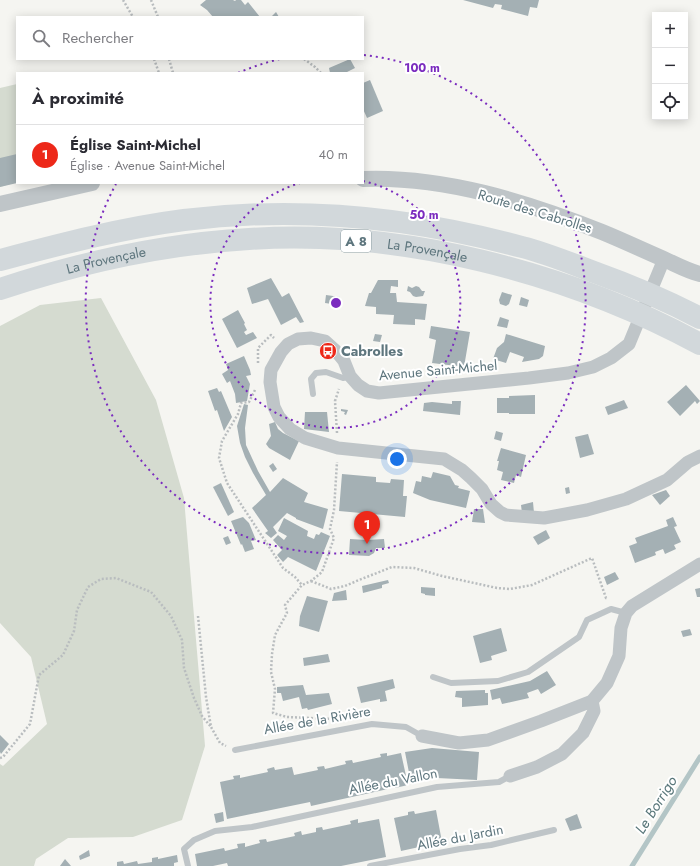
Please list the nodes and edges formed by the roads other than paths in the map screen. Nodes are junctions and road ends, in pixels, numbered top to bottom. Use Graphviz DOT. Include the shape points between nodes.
graph roads {
  1 [pos="364,179"];
  2 [pos="88,184"];
  3 [pos="0,204"];
  4 [pos="0,260"];
  5 [pos="662,265"];
  6 [pos="700,274"];
  7 [pos="0,289"];
  8 [pos="700,318"];
  9 [pos="700,344"];
  10 [pos="346,377"];
  11 [pos="313,394"];
  12 [pos="700,456"];
  13 [pos="700,564"];
  14 [pos="629,609"];
  15 [pos="433,677"];
  16 [pos="592,701"];
  17 [pos="422,736"];
  18 [pos="235,750"];
  19 [pos="510,776"];
  20 [pos="554,830"];
  21 [pos="188,866"];
  22 [pos="370,866"];
  1 -- 5 [label="street, Route des Cabrolles" via="413,180 510,200 584,225"];
  2 -- 3 [label="street"];
  4 -- 8 [label="highway, La Provençale / A 8" via="70,242 185,220 286,214 363,217 437,227 523,247 634,287"];
  5 -- 6 [label="street, Route des Cabrolles"];
  5 -- 10 [label="street, Avenue Saint-Michel" via="628,344 611,358 592,367 529,378 378,393 367,391"];
  7 -- 9 [label="highway, La Provençale / A 8" via="56,271 160,248 217,241 318,238 418,248 526,272 613,304"];
  10 -- 11 [label="lane" via="326,372 316,373 311,379"];
  10 -- 12 [label="street, Avenue Saint-Michel" via="344,361 325,341 311,338 288,344 272,370 270,382 274,407 279,417 304,438 338,448 444,460 472,478 491,504 506,515 544,518 626,499 667,480 688,462"];
  13 -- 14 [label="street"];
  14 -- 15 [label="lane" via="611,609 587,620 579,637 528,672 498,681 451,684"];
  14 -- 16 [label="street, Allée de la Rivière" via="621,628 619,656 607,683"];
  16 -- 17 [label="street, Allée de la Rivière" via="488,740 459,743"];
  16 -- 19 [label="street, Allée du Vallon" via="594,711 583,733 562,754 537,767"];
  17 -- 18 [label="lane, Allée de la Rivière" via="406,727 372,724"];
  19 -- 21 [label="lane, Allée du Vallon" via="499,782 437,787 252,827 216,831 194,840 184,849"];
  20 -- 22 [label="lane, Allée du Jardin" via="490,846 460,848"];
}
